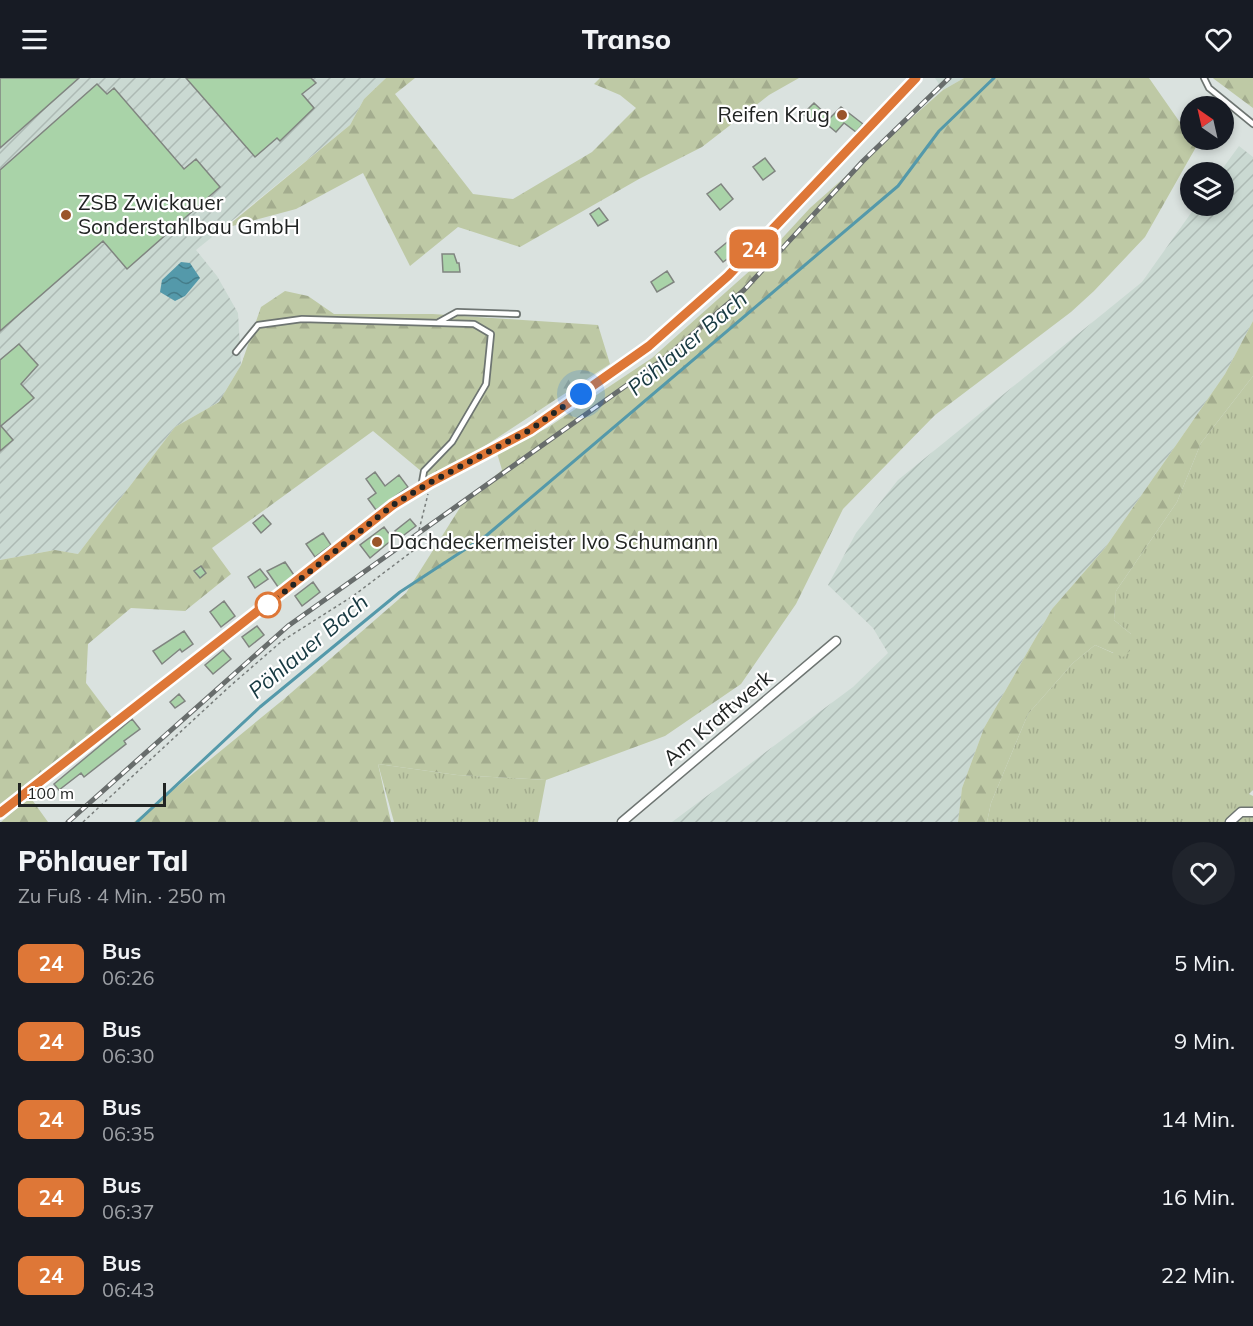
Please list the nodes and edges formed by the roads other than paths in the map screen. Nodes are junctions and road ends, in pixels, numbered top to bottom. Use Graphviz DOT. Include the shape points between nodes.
graph roads {
  1 [pos="916,78"];
  2 [pos="1204,78"];
  3 [pos="1253,124"];
  4 [pos="516,314"];
  5 [pos="436,323"];
  6 [pos="236,352"];
  7 [pos="421,488"];
  8 [pos="836,640"];
  9 [pos="1253,812"];
  10 [pos="0,813"];
  11 [pos="622,822"];
  12 [pos="1230,822"];
  1 -- 7 [label="street" via="728,276 649,346 530,430"];
  2 -- 3 [label="lane" via="1209,88"];
  4 -- 5 [label="lane" via="457,312"];
  5 -- 6 [label="lane" via="302,319 258,325"];
  5 -- 7 [label="lane" via="474,324 490,334 490,344 486,384 452,442 424,471"];
  7 -- 10 [label="street" via="393,505"];
  8 -- 11 [label="street, Am Kraftwerk"];
  9 -- 12 [label="street" via="1241,812"];
}
